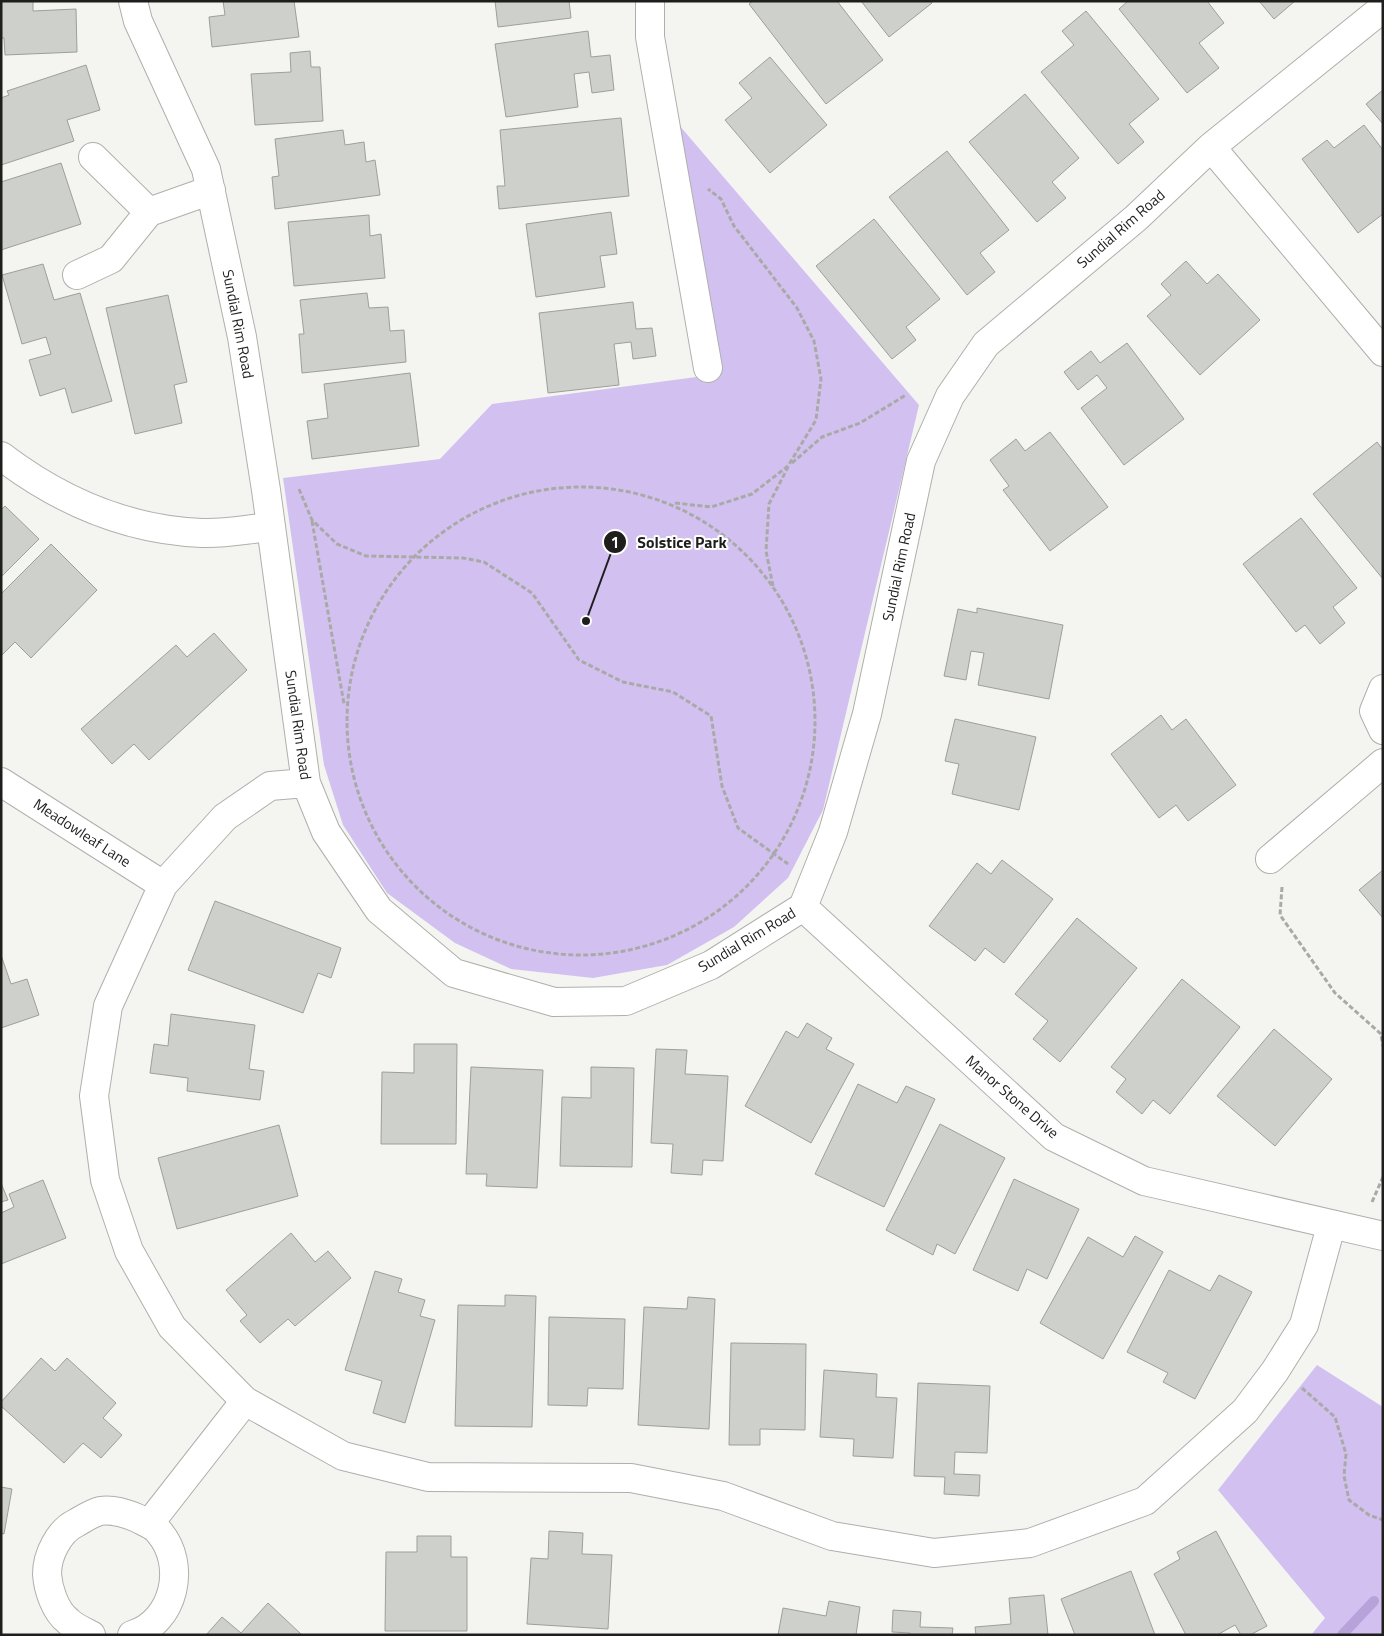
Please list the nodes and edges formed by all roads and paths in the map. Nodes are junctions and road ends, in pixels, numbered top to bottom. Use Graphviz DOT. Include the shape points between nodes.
graph roads {
  1 [pos="133,1"];
  2 [pos="650,1"];
  3 [pos="1383,8"];
  4 [pos="1211,147"];
  5 [pos="94,157"];
  6 [pos="676,189"];
  7 [pos="211,190"];
  8 [pos="149,212"];
  9 [pos="77,275"];
  10 [pos="1383,352"];
  11 [pos="708,368"];
  12 [pos="906,395"];
  13 [pos="1,456"];
  14 [pos="788,466"];
  15 [pos="266,490"];
  16 [pos="674,503"];
  17 [pos="312,520"];
  18 [pos="271,528"];
  19 [pos="423,556"];
  20 [pos="773,586"];
  21 [pos="1383,688"];
  22 [pos="345,708"];
  23 [pos="1383,730"];
  24 [pos="1383,763"];
  25 [pos="1,782"];
  26 [pos="306,782"];
  27 [pos="774,854"];
  28 [pos="1270,859"];
  29 [pos="814,880"];
  30 [pos="163,885"];
  31 [pos="803,907"];
  32 [pos="1383,1046"];
  33 [pos="1331,1226"];
  34 [pos="1383,1236"];
  35 [pos="1275,1371"];
  36 [pos="245,1401"];
  37 [pos="1383,1520"];
  38 [pos="149,1524"];
  39 [pos="91,1635"];
  40 [pos="132,1635"];
  1 -- 7 [label="street, Sundial Rim Road" via="138,21 206,168"];
  2 -- 6 [label="street" via="650,37"];
  3 -- 4 [label="street, Sundial Rim Road"];
  4 -- 10 [label="street"];
  4 -- 29 [label="street, Sundial Rim Road" via="1136,218 986,344 950,396 921,462 867,714 833,832"];
  5 -- 8 [label="street"];
  6 -- 11 [label="street"];
  6 -- 14 [label="path" via="710,189 721,199 734,226 797,308 814,341 821,380 816,420"];
  7 -- 8 [label="street"];
  7 -- 15 [label="street, Sundial Rim Road" via="242,337"];
  8 -- 9 [label="street" via="111,259"];
  12 -- 14 [label="path" via="860,423 822,437"];
  13 -- 18 [label="street" via="29,478 92,510 146,526 203,533"];
  14 -- 16 [label="path" via="752,494 711,507"];
  14 -- 20 [label="path" via="769,504 766,551"];
  15 -- 17 [label="path" via="298,486"];
  15 -- 18 [label="street, Sundial Rim Road"];
  16 -- 19 [label="path" via="603,485 529,489 460,517"];
  16 -- 20 [label="path" via="737,543"];
  17 -- 19 [label="path" via="337,544 366,556"];
  17 -- 22 [label="path"];
  18 -- 26 [label="street, Sundial Rim Road"];
  19 -- 22 [label="path" via="403,571 364,627"];
  19 -- 27 [label="path" via="484,562 532,593 579,660 623,682 673,692 710,716 722,786 738,828"];
  20 -- 27 [label="path" via="784,600 811,669 816,743 797,815"];
  21 -- 23 [label="street" via="1374,710"];
  22 -- 27 [label="path" via="355,789 392,863 451,919 526,951 608,956 686,932 752,884"];
  24 -- 28 [label="street"];
  25 -- 30 [label="street, Meadowleaf Lane"];
  26 -- 30 [label="street" via="270,786 225,817"];
  26 -- 31 [label="street, Sundial Rim Road" via="326,832 379,910 454,973 554,1002 626,1001 711,965"];
  27 -- 29 [label="path"];
  28 -- 32 [label="path" via="1283,866 1280,915 1335,993 1381,1034"];
  29 -- 31 [label="street, Sundial Rim Road"];
  30 -- 36 [label="street" via="108,1006 94,1096 105,1180 129,1251 172,1328"];
  31 -- 33 [label="street, Manor Stone Drive" via="1054,1137 1144,1181"];
  33 -- 34 [label="street, Manor Stone Drive"];
  33 -- 35 [label="street" via="1304,1324"];
  35 -- 36 [label="street" via="1245,1411 1145,1501 1030,1543 934,1553 832,1536 723,1496 631,1478 428,1477 343,1456"];
  35 -- 37 [label="path" via="1308,1392 1335,1417 1346,1454 1344,1476 1348,1500 1369,1516"];
  36 -- 38 [label="street"];
  38 -- 39 [label="street" via="122,1511 100,1511 61,1534 51,1554 47,1573 50,1595 67,1621"];
  38 -- 40 [label="street" via="159,1532 172,1553 175,1575 170,1600 158,1619"];
}
